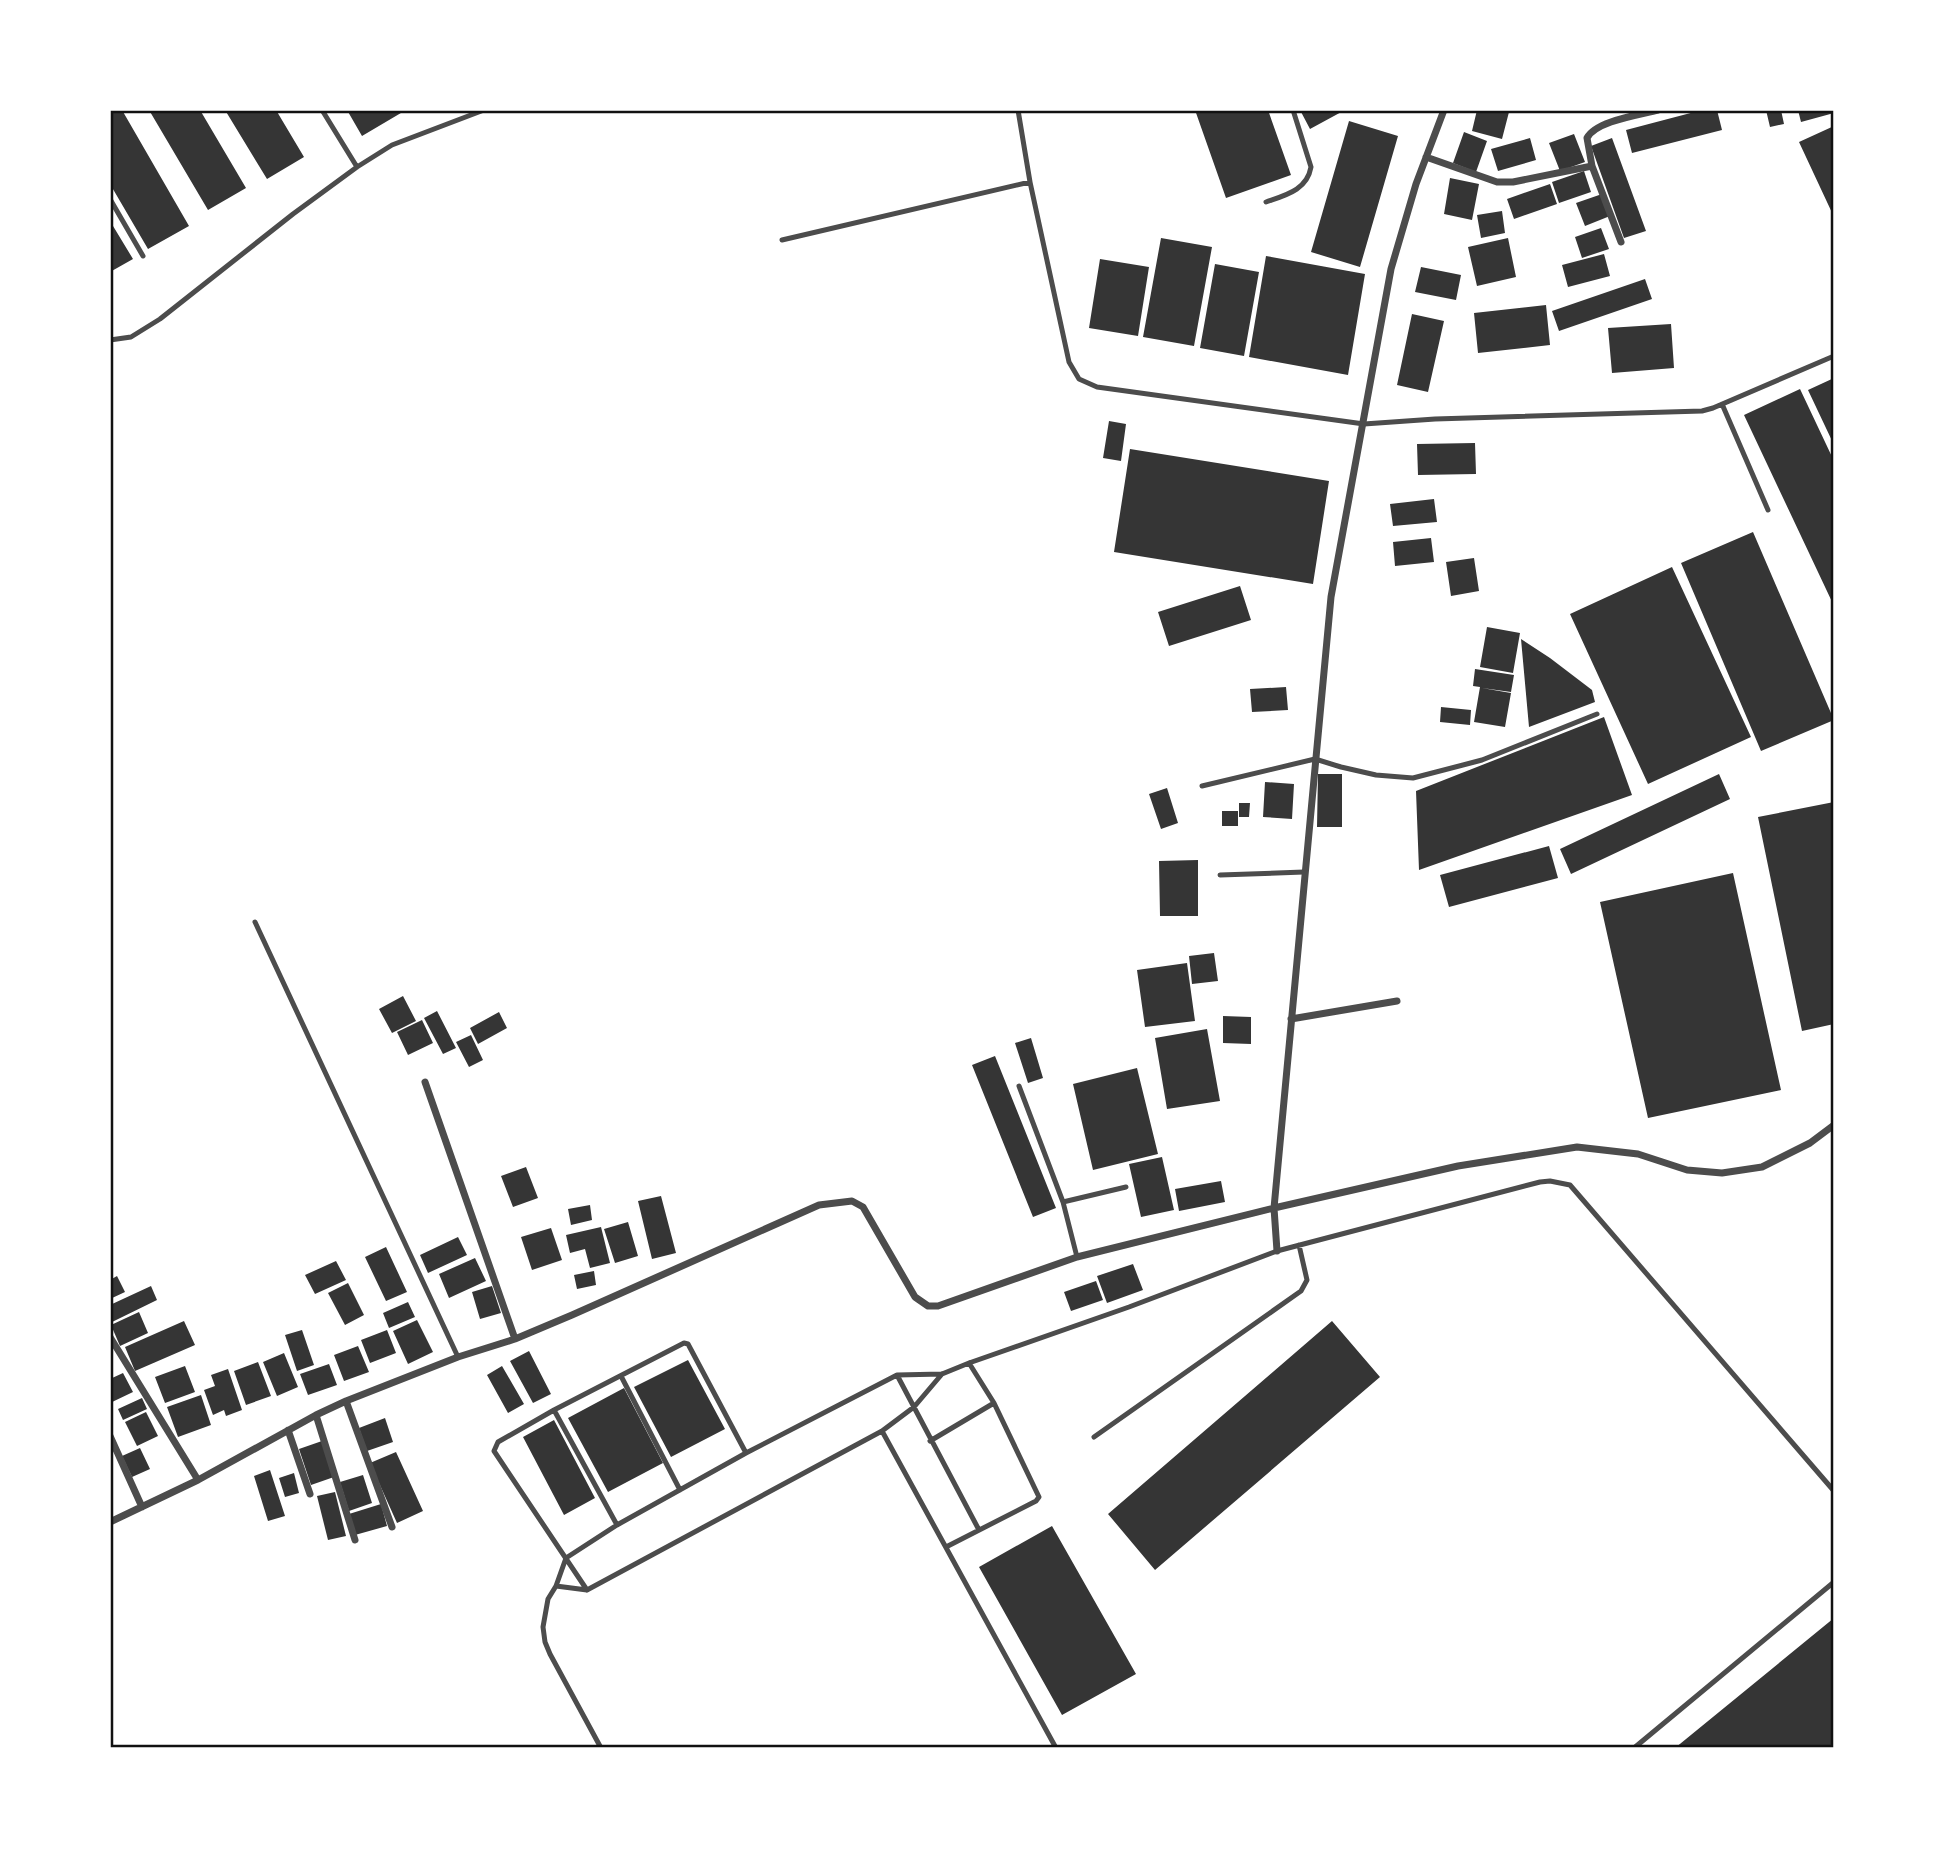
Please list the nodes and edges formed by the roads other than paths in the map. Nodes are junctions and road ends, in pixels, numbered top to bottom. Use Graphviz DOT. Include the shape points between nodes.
graph roads {
  1 [pos="322,110"];
  2 [pos="484,110"];
  3 [pos="1018,110"];
  4 [pos="1293,110"];
  5 [pos="1444,110"];
  6 [pos="1658,110"];
  7 [pos="1426,157"];
  8 [pos="1592,166"];
  9 [pos="357,167"];
  10 [pos="1030,182"];
  11 [pos="110,199"];
  12 [pos="1266,202"];
  13 [pos="782,240"];
  14 [pos="1621,242"];
  15 [pos="143,256"];
  16 [pos="110,340"];
  17 [pos="1834,356"];
  18 [pos="1722,404"];
  19 [pos="1364,424"];
  20 [pos="1768,510"];
  21 [pos="1597,713"];
  22 [pos="1315,758"];
  23 [pos="1202,786"];
  24 [pos="1304,872"];
  25 [pos="1220,875"];
  26 [pos="255,922"];
  27 [pos="1397,1001"];
  28 [pos="1291,1019"];
  29 [pos="425,1082"];
  30 [pos="1019,1086"];
  31 [pos="1834,1125"];
  32 [pos="1126,1187"];
  33 [pos="1063,1202"];
  34 [pos="1274,1208"];
  35 [pos="1299,1245"];
  36 [pos="1277,1251"];
  37 [pos="1077,1257"];
  38 [pos="110,1337"];
  39 [pos="515,1339"];
  40 [pos="458,1357"];
  41 [pos="969,1363"];
  42 [pos="942,1374"];
  43 [pos="621,1376"];
  44 [pos="897,1376"];
  45 [pos="346,1401"];
  46 [pos="993,1403"];
  47 [pos="914,1407"];
  48 [pos="554,1410"];
  49 [pos="316,1415"];
  50 [pos="288,1430"];
  51 [pos="883,1431"];
  52 [pos="110,1437"];
  53 [pos="1094,1437"];
  54 [pos="930,1441"];
  55 [pos="746,1453"];
  56 [pos="198,1480"];
  57 [pos="680,1490"];
  58 [pos="1834,1491"];
  59 [pos="310,1494"];
  60 [pos="142,1507"];
  61 [pos="110,1522"];
  62 [pos="617,1525"];
  63 [pos="392,1527"];
  64 [pos="979,1530"];
  65 [pos="355,1540"];
  66 [pos="946,1547"];
  67 [pos="566,1558"];
  68 [pos="1834,1582"];
  69 [pos="556,1586"];
  70 [pos="587,1590"];
  71 [pos="601,1748"];
  72 [pos="1056,1748"];
  73 [pos="1634,1748"];
  1 -- 9 [label="lane"];
  2 -- 9 [label="lane" via="392,145"];
  3 -- 10 [label="lane"];
  4 -- 12 [label="lane" via="1310,175 1293,192"];
  5 -- 7 [label="street"];
  6 -- 8 [label="street" via="1591,131 1587,138"];
  7 -- 8 [label="street" via="1497,182"];
  7 -- 19 [label="street" via="1391,269"];
  8 -- 14 [label="street"];
  9 -- 16 [label="lane" via="160,319 131,337"];
  10 -- 13 [label="lane"];
  10 -- 19 [label="lane" via="1069,362 1079,379 1097,387"];
  11 -- 15 [label="lane"];
  17 -- 18 [label="lane"];
  18 -- 19 [label="lane" via="1702,411"];
  18 -- 20 [label="lane"];
  19 -- 22 [label="street" via="1331,597"];
  21 -- 22 [label="lane" via="1482,760 1413,778 1341,768"];
  22 -- 23 [label="lane"];
  22 -- 24 [label="street"];
  24 -- 25 [label="lane"];
  24 -- 28 [label="street"];
  26 -- 40 [label="lane"];
  27 -- 28 [label="street"];
  28 -- 34 [label="street"];
  29 -- 39 [label="street"];
  30 -- 33 [label="lane"];
  31 -- 34 [label="street" via="1762,1167 1722,1173 1687,1170 1638,1154 1577,1147 1458,1166"];
  32 -- 33 [label="lane"];
  33 -- 37 [label="lane"];
  34 -- 36 [label="street"];
  34 -- 37 [label="street"];
  35 -- 36 [label="lane"];
  35 -- 53 [label="lane" via="1307,1280 1304,1289"];
  35 -- 58 [label="lane" via="1540,1182 1570,1185"];
  36 -- 41 [label="lane"];
  37 -- 39 [label="street" via="928,1306 915,1297 863,1206 852,1200 838,1202 787,1218"];
  38 -- 56 [label="street"];
  39 -- 40 [label="street"];
  40 -- 45 [label="street"];
  41 -- 42 [label="lane"];
  41 -- 46 [label="lane"];
  42 -- 44 [label="lane"];
  42 -- 47 [label="lane"];
  43 -- 48 [label="lane"];
  43 -- 55 [label="lane" via="679,1344 688,1344"];
  43 -- 57 [label="lane"];
  44 -- 47 [label="lane"];
  44 -- 55 [label="lane"];
  45 -- 49 [label="street"];
  45 -- 63 [label="street"];
  46 -- 54 [label="lane"];
  46 -- 64 [label="lane" via="1039,1497"];
  47 -- 51 [label="lane"];
  47 -- 54 [label="lane"];
  48 -- 62 [label="lane"];
  48 -- 67 [label="lane" via="498,1442 494,1451"];
  49 -- 50 [label="street"];
  49 -- 65 [label="street"];
  50 -- 56 [label="street"];
  50 -- 59 [label="street"];
  51 -- 66 [label="lane"];
  51 -- 70 [label="lane"];
  52 -- 60 [label="street"];
  54 -- 64 [label="lane"];
  55 -- 57 [label="lane"];
  56 -- 60 [label="street"];
  57 -- 62 [label="lane"];
  60 -- 61 [label="street"];
  62 -- 67 [label="lane"];
  64 -- 66 [label="lane"];
  66 -- 72 [label="lane"];
  67 -- 69 [label="lane"];
  67 -- 70 [label="lane"];
  68 -- 73 [label="lane"];
  69 -- 70 [label="lane"];
  69 -- 71 [label="lane" via="548,1599 545,1642"];
}
